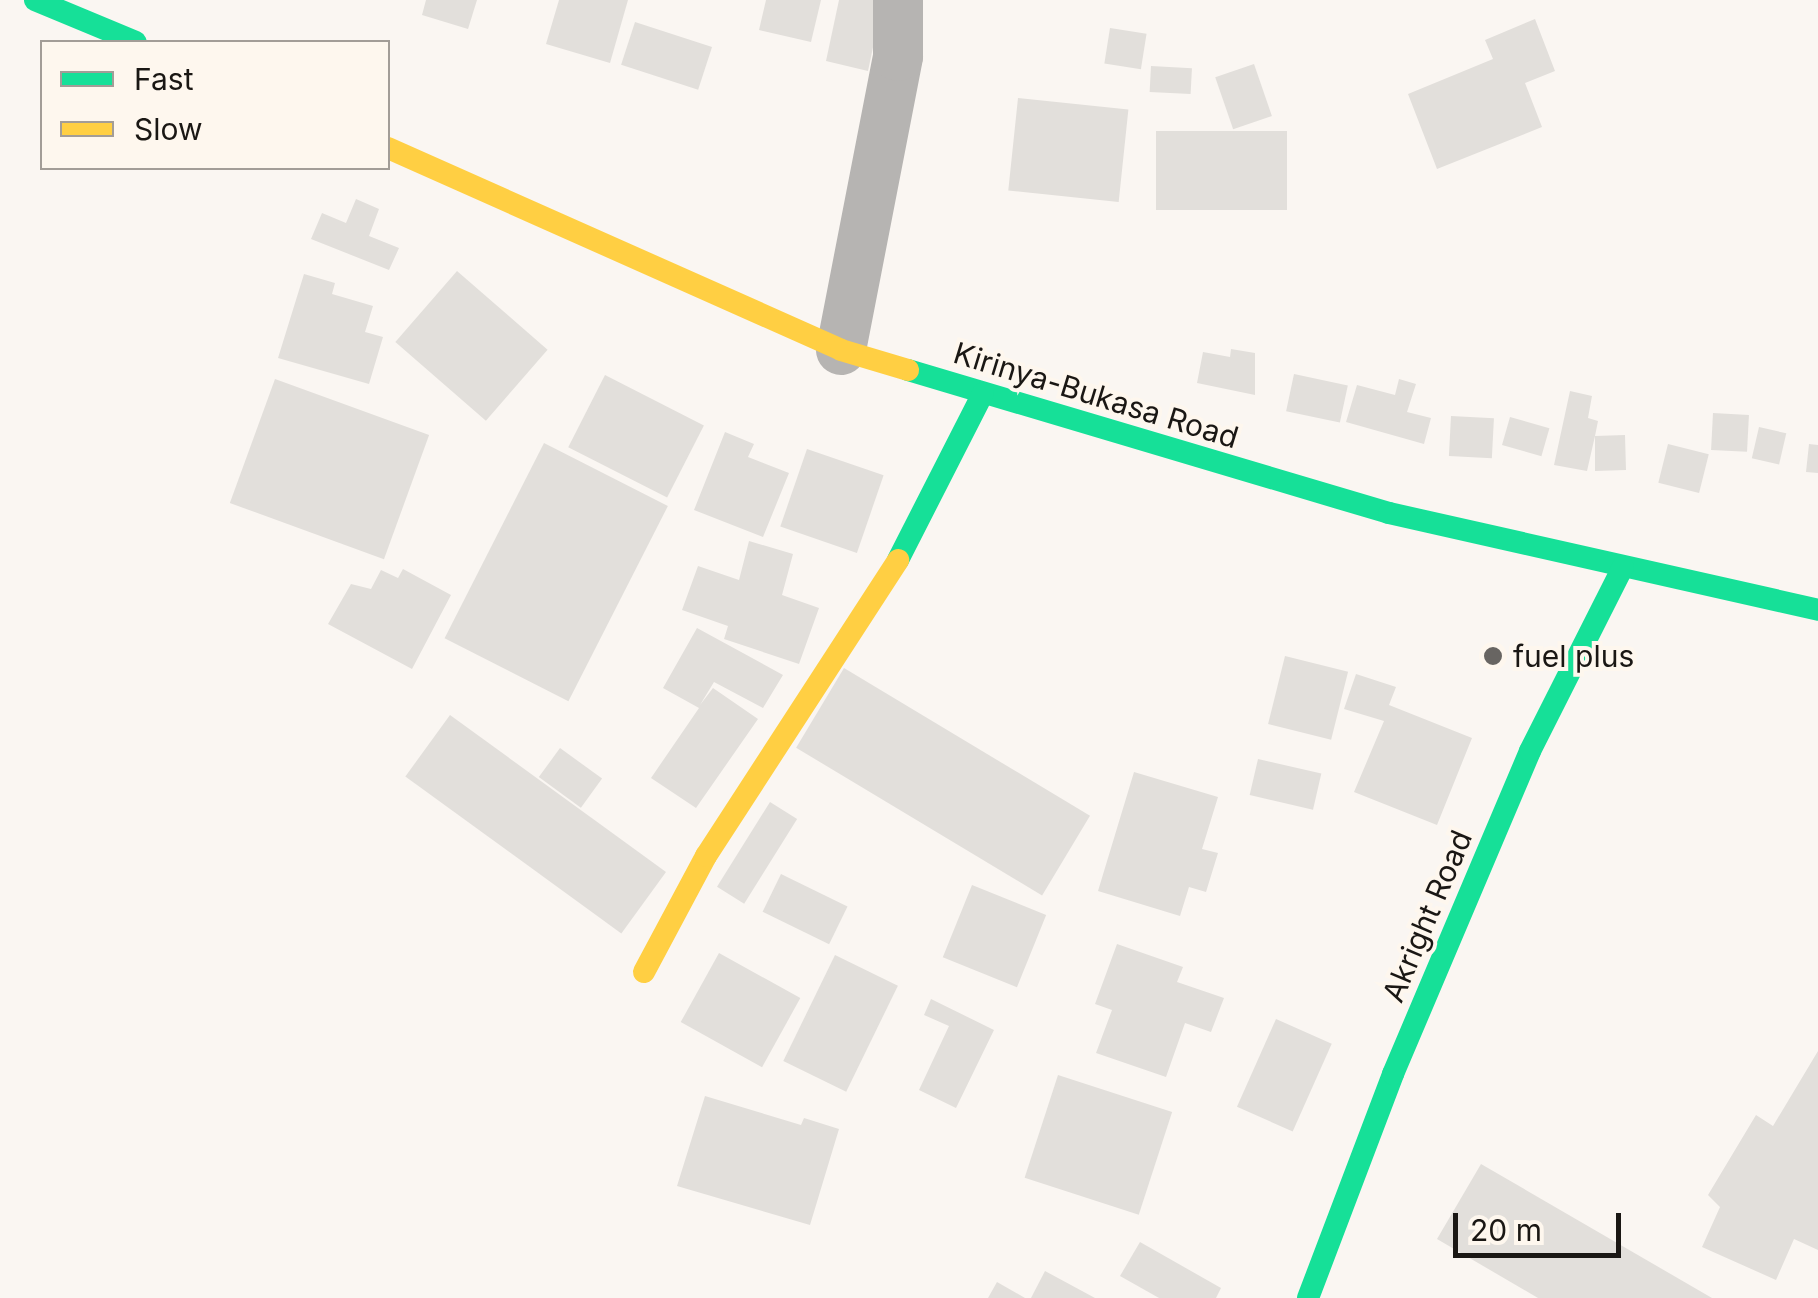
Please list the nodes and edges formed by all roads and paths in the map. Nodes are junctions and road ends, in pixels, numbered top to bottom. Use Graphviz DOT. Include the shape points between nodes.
graph roads {
  1 [pos="35,0"];
  2 [pos="898,0"];
  3 [pos="131,40"];
  4 [pos="390,149"];
  5 [pos="841,350"];
  6 [pos="983,393"];
  7 [pos="1622,566"];
  8 [pos="1818,610"];
  9 [pos="644,972"];
  10 [pos="1308,1298"];
  1 -- 3 [label="street"];
  2 -- 5 [label="street" via="898,56"];
  4 -- 5 [label="street, Kirinya-Bukasa Road"];
  5 -- 6 [label="street, Kirinya-Bukasa Road"];
  6 -- 7 [label="street, Kirinya-Bukasa Road" via="1388,513"];
  6 -- 9 [label="street" via="900,557 706,856"];
  7 -- 8 [label="street, Kirinya-Bukasa Road"];
  7 -- 10 [label="street, Akright Road" via="1522,769 1393,1074"];
}
